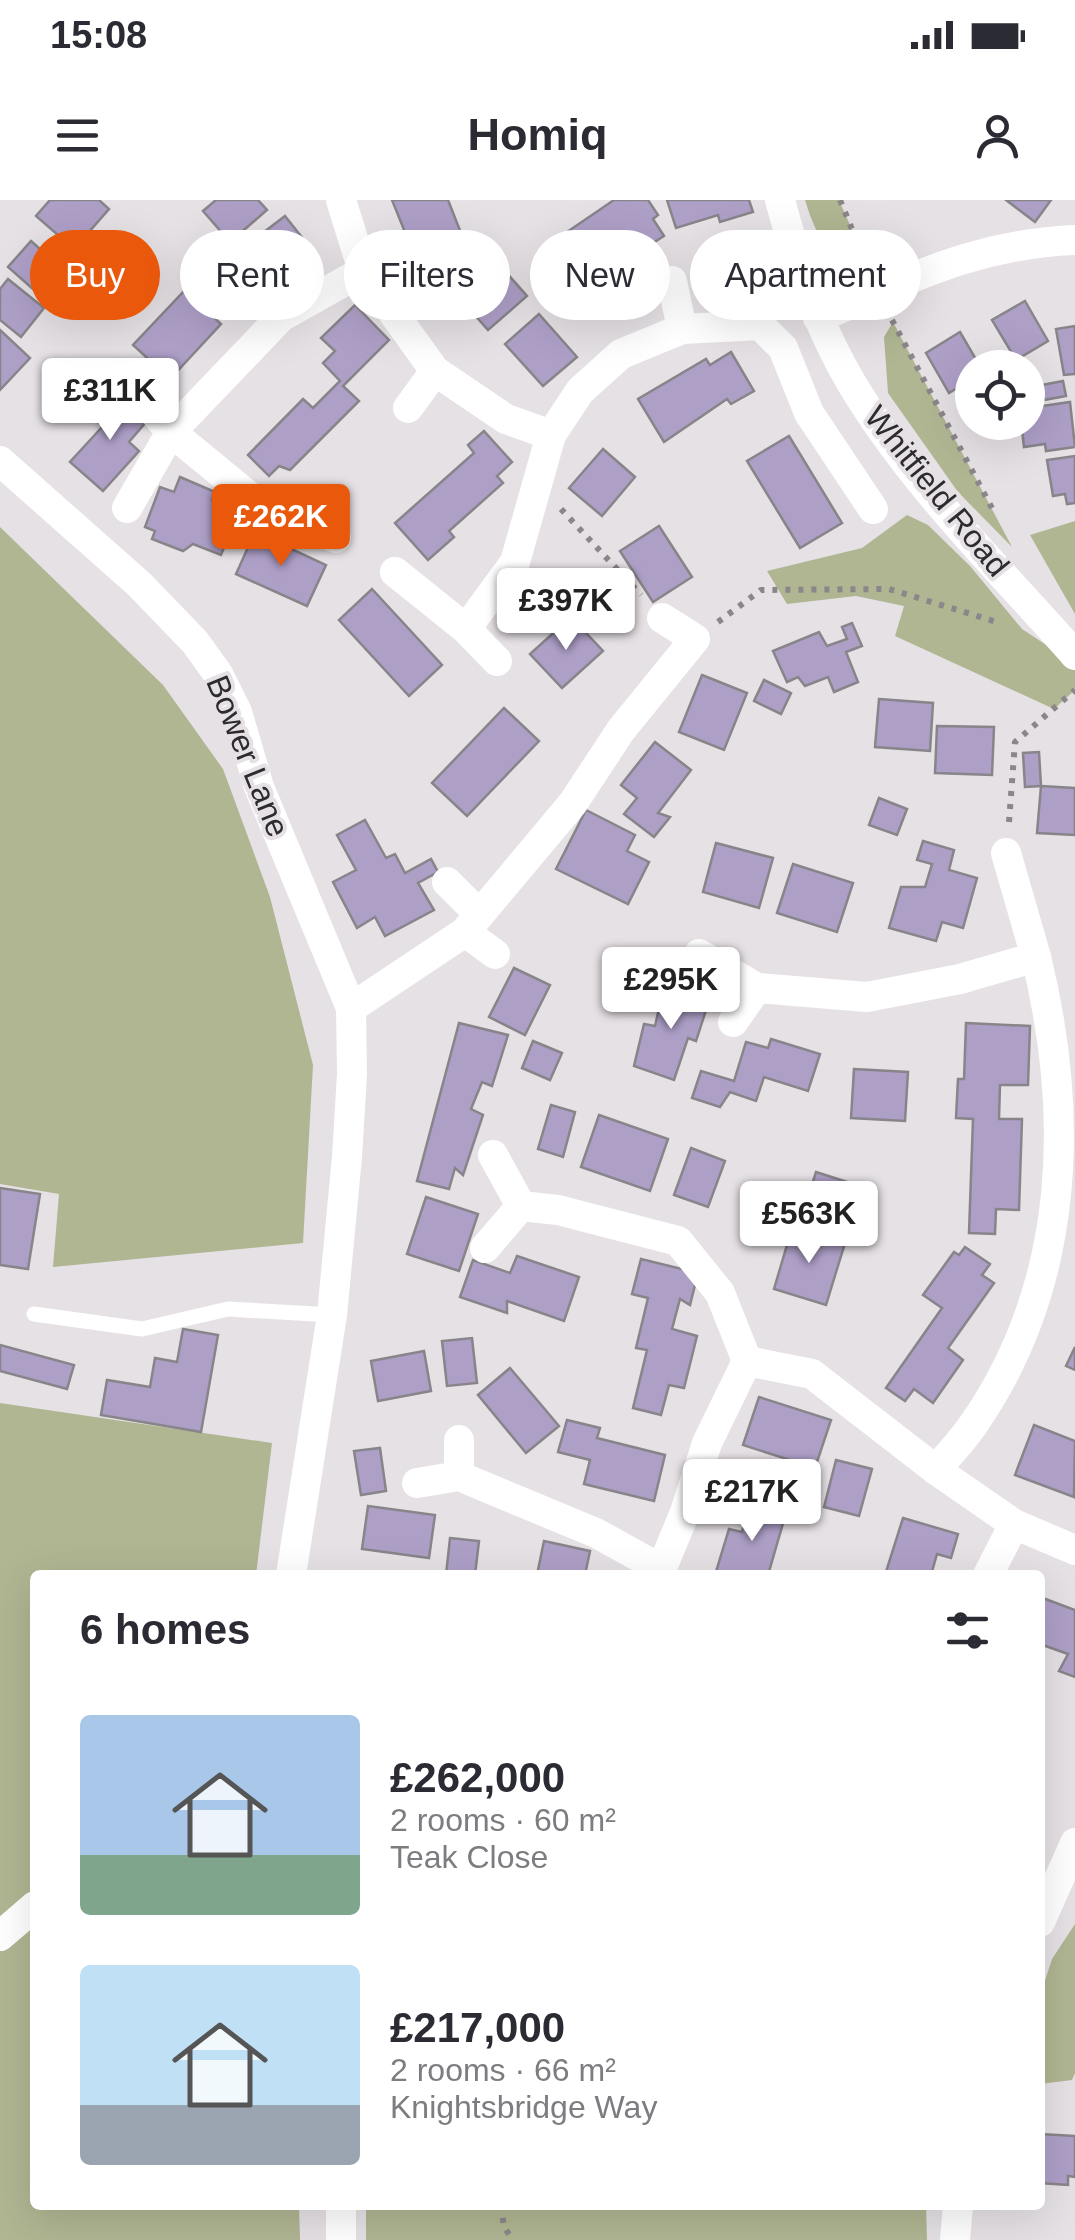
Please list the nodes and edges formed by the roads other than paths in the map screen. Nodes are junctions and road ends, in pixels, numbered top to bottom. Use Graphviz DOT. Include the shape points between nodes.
graph roads {
  1 [pos="341,200"];
  2 [pos="780,200"];
  3 [pos="350,230"];
  4 [pos="790,230"];
  5 [pos="1075,240"];
  6 [pos="921,272"];
  7 [pos="344,281"];
  8 [pos="672,281"];
  9 [pos="399,320"];
  10 [pos="819,320"];
  11 [pos="682,329"];
  12 [pos="435,371"];
  13 [pos="127,380"];
  14 [pos="408,408"];
  15 [pos="171,432"];
  16 [pos="551,435"];
  17 [pos="0,461"];
  18 [pos="127,508"];
  19 [pos="873,509"];
  20 [pos="336,538"];
  21 [pos="394,572"];
  22 [pos="662,618"];
  23 [pos="466,630"];
  24 [pos="1075,655"];
  25 [pos="498,660"];
  26 [pos="1006,853"];
  27 [pos="447,882"];
  28 [pos="472,923"];
  29 [pos="494,954"];
  30 [pos="699,954"];
  31 [pos="1036,957"];
  32 [pos="757,988"];
  33 [pos="352,1008"];
  34 [pos="733,1022"];
  35 [pos="494,1155"];
  36 [pos="521,1206"];
  37 [pos="485,1248"];
  38 [pos="34,1314"];
  39 [pos="332,1316"];
  40 [pos="747,1361"];
  41 [pos="460,1440"];
  42 [pos="936,1470"];
  43 [pos="458,1476"];
  44 [pos="416,1483"];
  45 [pos="1014,1524"];
  46 [pos="1075,1550"];
  47 [pos="292,1570"];
  48 [pos="657,1570"];
  49 [pos="661,1570"];
  50 [pos="991,1570"];
  51 [pos="1075,1843"];
  52 [pos="30,1910"];
  53 [pos="1045,1911"];
  54 [pos="0,1936"];
  55 [pos="341,2210"];
  56 [pos="958,2210"];
  57 [pos="342,2240"];
  58 [pos="955,2240"];
  1 -- 3 [label="street"];
  2 -- 4 [label="street, Whitfield Road"];
  5 -- 6 [label="street" via="1018,244"];
  7 -- 15 [label="street" via="282,316"];
  8 -- 11 [label="street"];
  9 -- 12 [label="street"];
  10 -- 24 [label="street, Whitfield Road" via="853,385 922,482"];
  11 -- 16 [label="street" via="621,354 580,391"];
  11 -- 19 [label="street" via="760,325 784,348 809,413"];
  12 -- 14 [label="street"];
  12 -- 16 [label="street" via="506,419"];
  13 -- 15 [label="street"];
  15 -- 18 [label="street"];
  15 -- 20 [label="street" via="266,510"];
  16 -- 23 [label="street" via="515,562"];
  17 -- 33 [label="street, Bower Lane" via="138,584 218,674"];
  21 -- 23 [label="street"];
  22 -- 28 [label="street" via="695,639 620,730 573,803"];
  23 -- 25 [label="street"];
  26 -- 31 [label="street"];
  27 -- 28 [label="street"];
  28 -- 29 [label="street"];
  28 -- 33 [label="street"];
  30 -- 32 [label="street"];
  31 -- 32 [label="street" via="867,996"];
  31 -- 42 [label="street" via="1052,1014 1062,1183 1044,1278 1016,1352 974,1424"];
  32 -- 34 [label="street"];
  33 -- 39 [label="street, Bower Lane"];
  35 -- 36 [label="street"];
  36 -- 37 [label="street"];
  36 -- 40 [label="street" via="678,1241 720,1293"];
  38 -- 39 [label="lane" via="142,1329 228,1309"];
  39 -- 47 [label="street, Bower Lane"];
  40 -- 42 [label="street" via="812,1374"];
  40 -- 49 [label="street"];
  41 -- 43 [label="street"];
  42 -- 45 [label="street"];
  43 -- 44 [label="street"];
  43 -- 48 [label="street" via="596,1533"];
  45 -- 46 [label="street"];
  45 -- 50 [label="street"];
  51 -- 53 [label="street"];
  52 -- 54 [label="street"];
  55 -- 57 [label="street"];
  56 -- 58 [label="street"];
}
